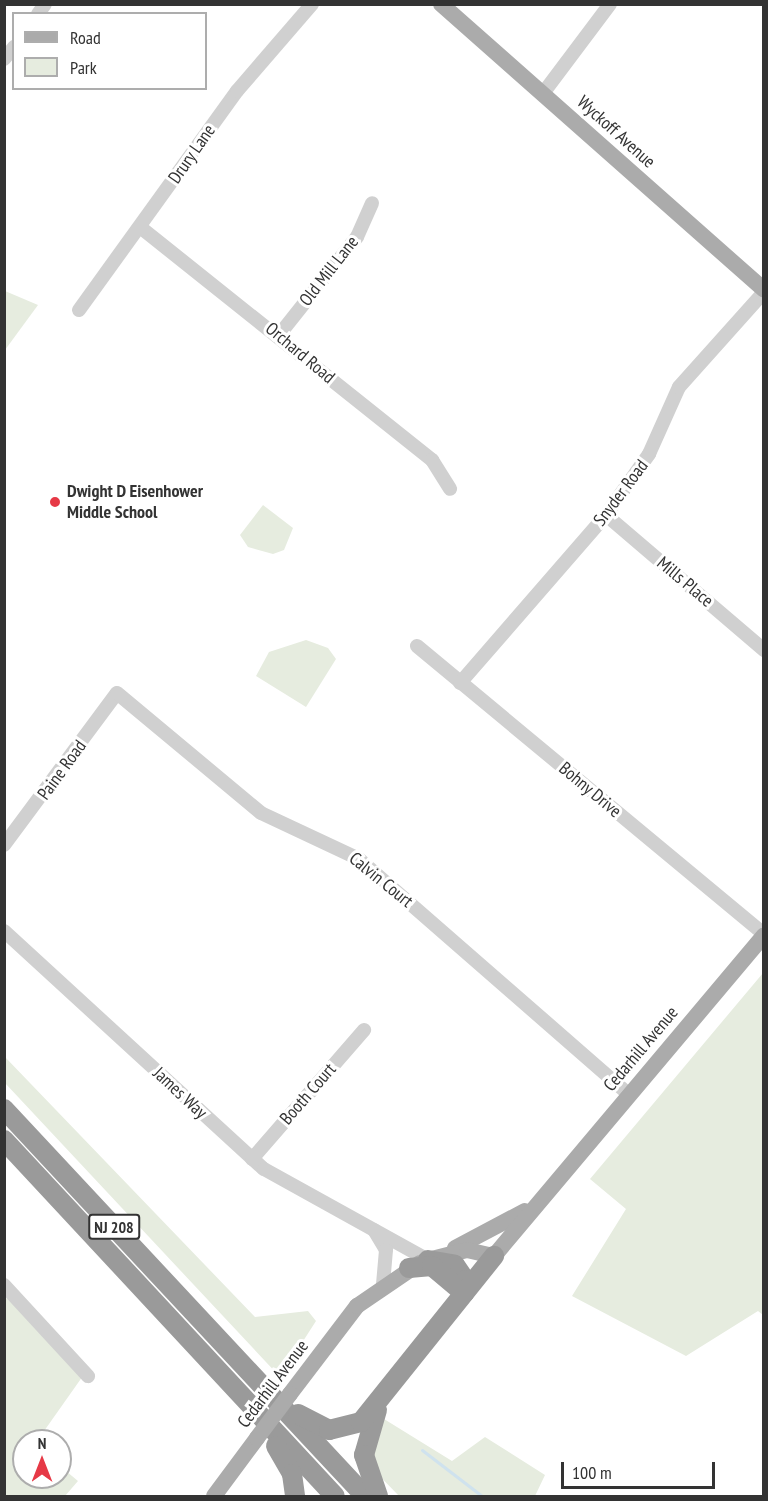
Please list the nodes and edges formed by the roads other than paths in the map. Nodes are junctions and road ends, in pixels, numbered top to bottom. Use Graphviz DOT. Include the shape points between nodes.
graph roads {
  1 [pos="312,4"];
  2 [pos="441,4"];
  3 [pos="610,4"];
  4 [pos="544,92"];
  5 [pos="372,203"];
  6 [pos="140,227"];
  7 [pos="764,291"];
  8 [pos="79,310"];
  9 [pos="279,335"];
  10 [pos="450,489"];
  11 [pos="606,516"];
  12 [pos="417,646"];
  13 [pos="764,650"];
  14 [pos="460,683"];
  15 [pos="117,693"];
  16 [pos="4,845"];
  17 [pos="4,931"];
  18 [pos="764,934"];
  19 [pos="364,1030"];
  20 [pos="628,1094"];
  21 [pos="4,1109"];
  22 [pos="4,1140"];
  23 [pos="252,1159"];
  24 [pos="550,1188"];
  25 [pos="374,1230"];
  26 [pos="494,1256"];
  27 [pos="428,1260"];
  28 [pos="409,1268"];
  29 [pos="383,1284"];
  30 [pos="4,1285"];
  31 [pos="464,1293"];
  32 [pos="150,1297"];
  33 [pos="224,1346"];
  34 [pos="88,1376"];
  35 [pos="380,1405"];
  36 [pos="214,1497"];
  37 [pos="295,1497"];
  38 [pos="335,1497"];
  39 [pos="365,1497"];
  40 [pos="378,1497"];
  1 -- 6 [label="street, Drury Lane" via="237,91"];
  2 -- 4 [label="main road, Wyckoff Avenue"];
  3 -- 4 [label="street"];
  4 -- 7 [label="main road, Wyckoff Avenue"];
  5 -- 9 [label="street, Old Mill Lane" via="357,237"];
  6 -- 8 [label="street, Drury Lane"];
  6 -- 9 [label="street, Orchard Road"];
  7 -- 11 [label="street, Snyder Road" via="679,387 649,454"];
  9 -- 10 [label="street, Orchard Road" via="432,460"];
  11 -- 13 [label="street, Mills Place"];
  11 -- 14 [label="street, Snyder Road"];
  12 -- 14 [label="street, Bohny Drive"];
  14 -- 18 [label="street, Bohny Drive"];
  15 -- 16 [label="street, Paine Road"];
  15 -- 20 [label="street, Calvin Court" via="261,813 359,859"];
  17 -- 23 [label="street, James Way"];
  18 -- 20 [label="main road, Cedarhill Avenue"];
  19 -- 23 [label="street, Booth Court"];
  20 -- 24 [label="main road, Cedarhill Avenue"];
  21 -- 33 [label="highway, NJ 208"];
  22 -- 32 [label="highway, NJ 208"];
  23 -- 25 [label="street, James Way" via="289,1186"];
  24 -- 26 [label="main road, Cedarhill Avenue"];
  24 -- 27 [label="main road, Cedarhill Avenue" via="510,1221"];
  25 -- 27 [label="street, James Way"];
  25 -- 29 [label="street" via="386,1250"];
  26 -- 27 [label="main road, Cedarhill Avenue" via="467,1250"];
  26 -- 31 [label="highway"];
  27 -- 28 [label="main road, Cedarhill Avenue"];
  27 -- 31 [label="highway" via="455,1264 465,1280"];
  28 -- 29 [label="main road, Cedarhill Avenue"];
  28 -- 31 [label="highway" via="432,1266"];
  29 -- 36 [label="main road, Cedarhill Avenue, bridge" via="357,1306"];
  30 -- 34 [label="street"];
  31 -- 35 [label="highway"];
  32 -- 37 [label="highway" via="282,1453"];
  32 -- 38 [label="highway, NJ 208"];
  33 -- 35 [label="highway" via="319,1427 351,1427"];
  33 -- 39 [label="highway, NJ 208"];
  35 -- 40 [label="highway" via="364,1455"];
}
